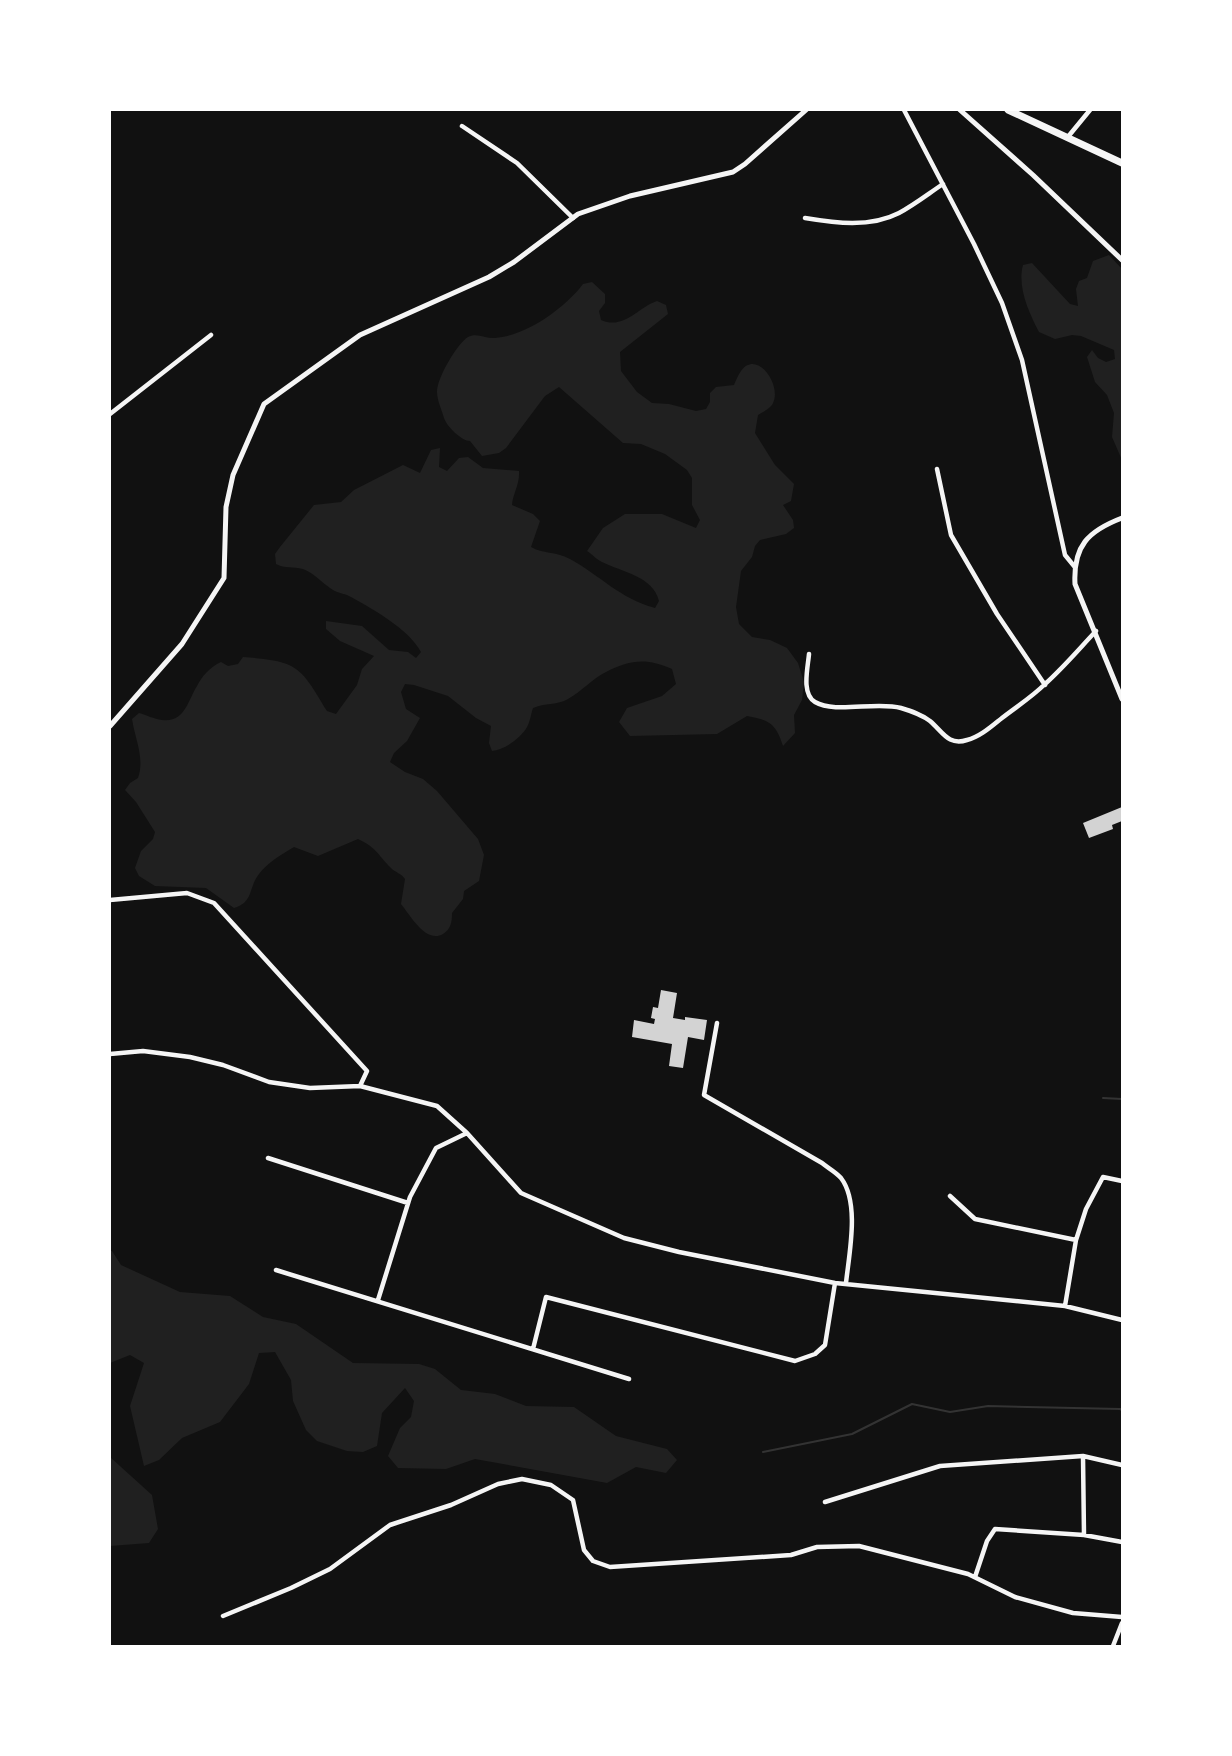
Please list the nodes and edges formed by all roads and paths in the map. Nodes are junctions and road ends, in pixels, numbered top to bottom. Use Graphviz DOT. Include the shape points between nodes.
graph roads {
  1 [pos="807,110"];
  2 [pos="904,110"];
  3 [pos="961,110"];
  4 [pos="1008,110"];
  5 [pos="1090,110"];
  6 [pos="462,126"];
  7 [pos="1066,138"];
  8 [pos="1122,163"];
  9 [pos="943,184"];
  10 [pos="573,218"];
  11 [pos="805,218"];
  12 [pos="1122,260"];
  13 [pos="211,335"];
  14 [pos="110,414"];
  15 [pos="937,469"];
  16 [pos="1122,518"];
  17 [pos="1074,566"];
  18 [pos="1096,631"];
  19 [pos="809,654"];
  20 [pos="1045,685"];
  21 [pos="1122,699"];
  22 [pos="110,726"];
  23 [pos="110,900"];
  24 [pos="717,1023"];
  25 [pos="110,1054"];
  26 [pos="360,1086"];
  27 [pos="467,1133"];
  28 [pos="268,1158"];
  29 [pos="1122,1181"];
  30 [pos="950,1196"];
  31 [pos="408,1203"];
  32 [pos="1076,1240"];
  33 [pos="276,1270"];
  34 [pos="835,1283"];
  35 [pos="846,1283"];
  36 [pos="378,1300"];
  37 [pos="1065,1306"];
  38 [pos="1122,1320"];
  39 [pos="533,1349"];
  40 [pos="629,1379"];
  41 [pos="1083,1456"];
  42 [pos="1122,1465"];
  43 [pos="825,1502"];
  44 [pos="1084,1535"];
  45 [pos="1122,1542"];
  46 [pos="975,1577"];
  47 [pos="223,1616"];
  48 [pos="1122,1617"];
  49 [pos="1122,1623"];
  50 [pos="1113,1647"];
  1 -- 10 [label="street" via="733,172 630,196"];
  2 -- 9 [label="street"];
  3 -- 12 [label="street"];
  4 -- 7 [label="main road"];
  5 -- 7 [label="street"];
  6 -- 10 [label="street" via="517,163"];
  7 -- 8 [label="main road"];
  9 -- 11 [label="street" via="899,213 870,222"];
  9 -- 17 [label="street" via="1009,322 1022,360 1065,555"];
  10 -- 22 [label="street" via="489,277 360,335 264,404 233,475 226,507 224,578 182,644"];
  13 -- 14 [label="street"];
  15 -- 20 [label="street" via="951,535"];
  16 -- 17 [label="street" via="1085,540"];
  17 -- 18 [label="street" via="1075,584"];
  18 -- 20 [label="street"];
  18 -- 21 [label="street"];
  19 -- 20 [label="street" via="806,688 815,702 899,707 920,714 948,740 956,742 985,731"];
  23 -- 26 [label="street" via="188,893 214,903 367,1071"];
  24 -- 35 [label="street" via="704,1095 840,1177 851,1209"];
  25 -- 26 [label="street" via="143,1051 190,1057 269,1082 310,1088"];
  26 -- 27 [label="street" via="437,1106"];
  27 -- 31 [label="street" via="436,1148"];
  27 -- 34 [label="street" via="521,1193 624,1238"];
  28 -- 31 [label="street"];
  29 -- 32 [label="street" via="1103,1177 1086,1209"];
  30 -- 32 [label="street" via="975,1218"];
  31 -- 36 [label="street"];
  32 -- 37 [label="street"];
  33 -- 36 [label="street"];
  34 -- 35 [label="street"];
  34 -- 39 [label="street" via="825,1346 815,1354 795,1360 546,1298"];
  35 -- 37 [label="street"];
  36 -- 39 [label="street"];
  37 -- 38 [label="street"];
  39 -- 40 [label="street"];
  41 -- 42 [label="street"];
  41 -- 43 [label="street" via="940,1466"];
  41 -- 44 [label="street"];
  44 -- 45 [label="street"];
  44 -- 46 [label="street" via="995,1529"];
  46 -- 47 [label="street" via="859,1546 817,1547 791,1555 609,1567 593,1561 584,1550 573,1500 551,1485 522,1479 498,1484 390,1525 330,1569"];
  46 -- 48 [label="street" via="1015,1597 1073,1613"];
  49 -- 50 [label="street"];
}
